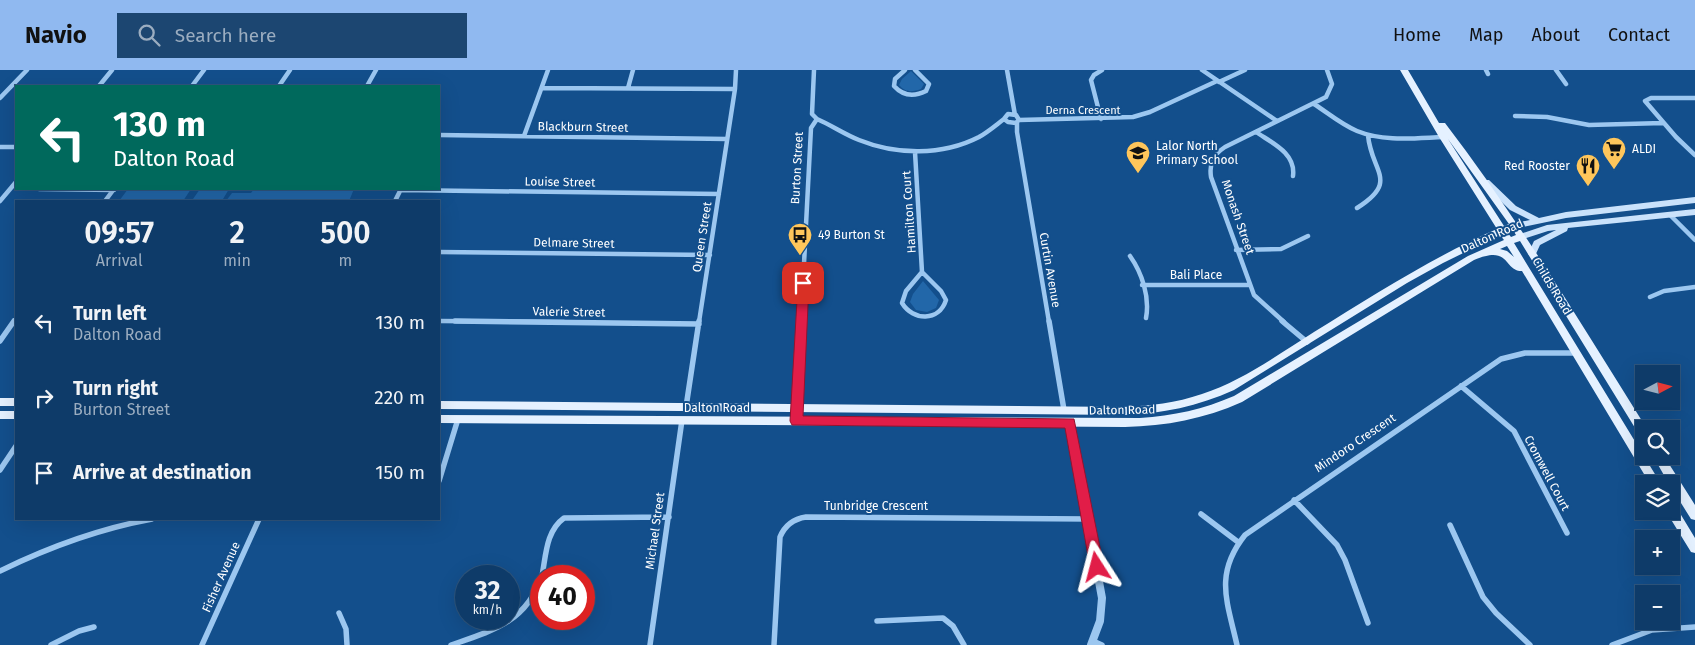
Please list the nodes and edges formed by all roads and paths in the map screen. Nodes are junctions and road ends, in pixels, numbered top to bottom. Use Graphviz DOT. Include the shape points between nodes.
graph roads {
  1 [pos="27,70"];
  2 [pos="112,70"];
  3 [pos="204,70"];
  4 [pos="290,70"];
  5 [pos="376,70"];
  6 [pos="548,70"];
  7 [pos="633,70"];
  8 [pos="736,70"];
  9 [pos="814,70"];
  10 [pos="905,70"];
  11 [pos="915,70"];
  12 [pos="1007,70"];
  13 [pos="1102,70"];
  14 [pos="1202,70"];
  15 [pos="1246,70"];
  16 [pos="1327,70"];
  17 [pos="1404,70"];
  18 [pos="1556,70"];
  19 [pos="1218,81"];
  20 [pos="1566,84"];
  21 [pos="100,85"];
  22 [pos="193,85"];
  23 [pos="280,85"];
  24 [pos="368,85"];
  25 [pos="542,88"];
  26 [pos="628,88"];
  27 [pos="735,90"];
  28 [pos="0,98"];
  29 [pos="1695,98"];
  30 [pos="1314,104"];
  31 [pos="1012,107"];
  32 [pos="1515,116"];
  33 [pos="818,119"];
  34 [pos="1101,119"];
  35 [pos="1013,120"];
  36 [pos="1276,122"];
  37 [pos="1663,123"];
  38 [pos="1256,132"];
  39 [pos="440,135"];
  40 [pos="1368,135"];
  41 [pos="524,136"];
  42 [pos="1447,137"];
  43 [pos="727,139"];
  44 [pos="0,147"];
  45 [pos="15,147"];
  46 [pos="1688,149"];
  47 [pos="1695,149"];
  48 [pos="1456,150"];
  49 [pos="915,152"];
  50 [pos="1695,154"];
  51 [pos="1479,174"];
  52 [pos="1293,176"];
  53 [pos="14,188"];
  54 [pos="440,190"];
  55 [pos="719,194"];
  56 [pos="1695,200"];
  57 [pos="0,201"];
  58 [pos="1660,204"];
  59 [pos="1357,208"];
  60 [pos="1695,212"];
  61 [pos="1670,215"];
  62 [pos="1538,220"];
  63 [pos="1574,225"];
  64 [pos="1513,226"];
  65 [pos="1501,230"];
  66 [pos="1308,236"];
  67 [pos="1520,236"];
  68 [pos="1695,240"];
  69 [pos="1509,241"];
  70 [pos="1236,250"];
  71 [pos="1486,250"];
  72 [pos="440,252"];
  73 [pos="1532,254"];
  74 [pos="710,255"];
  75 [pos="1130,256"];
  76 [pos="922,272"];
  77 [pos="1534,284"];
  78 [pos="1142,285"];
  79 [pos="1249,285"];
  80 [pos="1695,287"];
  81 [pos="1650,297"];
  82 [pos="1146,318"];
  83 [pos="15,320"];
  84 [pos="440,321"];
  85 [pos="699,324"];
  86 [pos="0,341"];
  87 [pos="1307,342"];
  88 [pos="1318,351"];
  89 [pos="1577,353"];
  90 [pos="1594,353"];
  91 [pos="1461,386"];
  92 [pos="0,402"];
  93 [pos="15,402"];
  94 [pos="440,405"];
  95 [pos="686,407"];
  96 [pos="797,408"];
  97 [pos="1064,410"];
  98 [pos="0,415"];
  99 [pos="15,415"];
  100 [pos="440,419"];
  101 [pos="458,419"];
  102 [pos="682,420"];
  103 [pos="1636,420"];
  104 [pos="796,421"];
  105 [pos="1070,423"];
  106 [pos="15,448"];
  107 [pos="1664,465"];
  108 [pos="0,470"];
  109 [pos="1651,475"];
  110 [pos="440,478"];
  111 [pos="1294,500"];
  112 [pos="1201,514"];
  113 [pos="1695,515"];
  114 [pos="668,517"];
  115 [pos="1089,519"];
  116 [pos="148,520"];
  117 [pos="259,520"];
  118 [pos="1678,520"];
  119 [pos="1450,525"];
  120 [pos="1567,532"];
  121 [pos="1238,542"];
  122 [pos="1695,548"];
  123 [pos="544,565"];
  124 [pos="0,571"];
  125 [pos="530,605"];
  126 [pos="339,613"];
  127 [pos="877,621"];
  128 [pos="1368,623"];
  129 [pos="94,627"];
  130 [pos="1695,627"];
  131 [pos="1095,644"];
  132 [pos="51,645"];
  133 [pos="202,645"];
  134 [pos="347,645"];
  135 [pos="451,645"];
  136 [pos="650,645"];
  137 [pos="774,645"];
  138 [pos="964,645"];
  139 [pos="1237,645"];
  140 [pos="1530,645"];
  141 [pos="1612,645"];
  1 -- 28 [label="street"];
  2 -- 21 [label="street"];
  3 -- 22 [label="street"];
  4 -- 23 [label="street"];
  5 -- 24 [label="street"];
  6 -- 25 [label="street"];
  7 -- 26 [label="street"];
  8 -- 27 [label="street, Queen Street"];
  9 -- 33 [label="street, Burton Street" via="812,114"];
  10 -- 11 [label="street" via="895,79 894,86 899,92 912,95 926,91 929,84"];
  12 -- 31 [label="street, Curtin Avenue"];
  13 -- 34 [label="street" via="1091,80"];
  14 -- 19 [label="street"];
  15 -- 19 [label="street, Derna Crescent"];
  16 -- 30 [label="street, Monash Street" via="1331,89 1326,97"];
  17 -- 42 [label="main road, Childs Road"];
  18 -- 20 [label="street"];
  19 -- 34 [label="street, Derna Crescent" via="1141,115"];
  19 -- 36 [label="street"];
  25 -- 26 [label="street"];
  25 -- 41 [label="street"];
  26 -- 27 [label="street"];
  27 -- 43 [label="street, Queen Street"];
  29 -- 37 [label="street" via="1646,99"];
  30 -- 36 [label="street, Monash Street"];
  30 -- 40 [label="street" via="1348,127"];
  31 -- 35 [label="street, Curtin Avenue"];
  31 -- 35 [label="street" via="1008,114"];
  32 -- 37 [label="street" via="1548,117 1589,126"];
  33 -- 49 [label="street, Derna Crescent" via="867,144"];
  33 -- 96 [label="street, Burton Street" via="811,128"];
  34 -- 35 [label="street, Derna Crescent"];
  35 -- 49 [label="street, Derna Crescent" via="957,146"];
  35 -- 97 [label="street, Curtin Avenue"];
  36 -- 38 [label="street, Monash Street"];
  37 -- 46 [label="street"];
  38 -- 52 [label="street" via="1292,158 1296,167"];
  38 -- 70 [label="street, Monash Street" via="1220,150 1211,160 1211,177"];
  39 -- 41 [label="street, Blackburn Street"];
  40 -- 42 [label="street"];
  40 -- 59 [label="street" via="1381,186 1373,198"];
  41 -- 43 [label="street, Blackburn Street"];
  42 -- 48 [label="main road, Childs Road"];
  43 -- 55 [label="street, Queen Street"];
  44 -- 45 [label="street"];
  46 -- 47 [label="street"];
  46 -- 50 [label="street"];
  48 -- 51 [label="main road, Childs Road"];
  48 -- 65 [label="main road, Childs Road"];
  49 -- 76 [label="street, Hamilton Court"];
  51 -- 62 [label="main road" via="1513,208"];
  51 -- 64 [label="main road, Childs Road"];
  53 -- 57 [label="street"];
  54 -- 55 [label="street, Louise Street"];
  55 -- 74 [label="street, Queen Street"];
  56 -- 58 [label="main road, Dalton Road"];
  58 -- 61 [label="main road"];
  58 -- 62 [label="main road, Dalton Road"];
  60 -- 61 [label="main road, Dalton Road"];
  61 -- 63 [label="main road, Dalton Road"];
  61 -- 68 [label="street"];
  62 -- 64 [label="main road, Dalton Road"];
  63 -- 67 [label="main road, Dalton Road"];
  63 -- 73 [label="main road" via="1537,243"];
  64 -- 65 [label="main road, Dalton Road"];
  64 -- 67 [label="main road, Childs Road"];
  65 -- 69 [label="main road, Childs Road"];
  65 -- 87 [label="main road, Dalton Road" via="1431,266"];
  66 -- 70 [label="street" via="1281,249"];
  67 -- 69 [label="main road, Dalton Road"];
  67 -- 73 [label="main road, Childs Road"];
  69 -- 71 [label="main road, Dalton Road"];
  69 -- 77 [label="main road, Childs Road"];
  70 -- 79 [label="street, Monash Street"];
  71 -- 77 [label="main road" via="1508,256"];
  71 -- 88 [label="main road, Dalton Road"];
  72 -- 74 [label="street, Delmare Street"];
  73 -- 90 [label="main road, Childs Road"];
  74 -- 85 [label="street, Queen Street"];
  75 -- 78 [label="street"];
  76 -- 76 [label="street" via="946,300 938,314 924,318 910,314 902,303 906,291"];
  77 -- 89 [label="main road, Childs Road"];
  78 -- 79 [label="street, Bali Place"];
  78 -- 82 [label="street" via="1147,304"];
  79 -- 87 [label="street, Monash Street" via="1264,306"];
  80 -- 81 [label="street" via="1664,291"];
  83 -- 86 [label="street"];
  84 -- 85 [label="street, Valerie Street"];
  85 -- 95 [label="street, Queen Street"];
  87 -- 88 [label="main road, Monash Street"];
  87 -- 97 [label="main road, Dalton Road" via="1230,387 1187,404 1145,410"];
  88 -- 105 [label="main road, Dalton Road" via="1238,399 1205,413 1158,422"];
  89 -- 90 [label="main road, Mindoro Crescent"];
  89 -- 91 [label="street, Mindoro Crescent" via="1510,356"];
  89 -- 109 [label="main road, Childs Road"];
  90 -- 103 [label="main road, Childs Road"];
  91 -- 111 [label="street, Mindoro Crescent"];
  91 -- 120 [label="street, Cromwell Court" via="1514,431"];
  92 -- 93 [label="main road"];
  94 -- 95 [label="main road, Dalton Road"];
  95 -- 96 [label="main road, Dalton Road"];
  96 -- 97 [label="main road, Dalton Road"];
  96 -- 104 [label="main road, Burton Street"];
  98 -- 99 [label="main road"];
  100 -- 101 [label="main road, Dalton Road"];
  101 -- 102 [label="main road, Dalton Road"];
  101 -- 110 [label="street"];
  102 -- 104 [label="main road, Dalton Road"];
  102 -- 114 [label="street, Michael Street"];
  104 -- 105 [label="main road, Dalton Road"];
  105 -- 115 [label="street"];
  106 -- 108 [label="street"];
  107 -- 113 [label="main road"];
  111 -- 121 [label="street, Mindoro Crescent"];
  111 -- 128 [label="street" via="1337,545"];
  112 -- 121 [label="street"];
  114 -- 123 [label="street" via="564,518 555,525"];
  114 -- 136 [label="street, Michael Street"];
  115 -- 131 [label="street" via="1102,598"];
  115 -- 137 [label="street, Tunbridge Crescent" via="806,517 793,520 785,526 780,537"];
  116 -- 124 [label="street" via="83,536"];
  117 -- 133 [label="street, Fisher Avenue"];
  118 -- 122 [label="main road"];
  119 -- 140 [label="street" via="1483,597"];
  121 -- 139 [label="street, Mindoro Crescent" via="1227,559 1224,582"];
  125 -- 135 [label="street" via="502,628"];
  126 -- 134 [label="street" via="346,629"];
  127 -- 138 [label="street" via="943,618 954,627"];
  129 -- 132 [label="street"];
  130 -- 141 [label="street" via="1652,628"];
}
